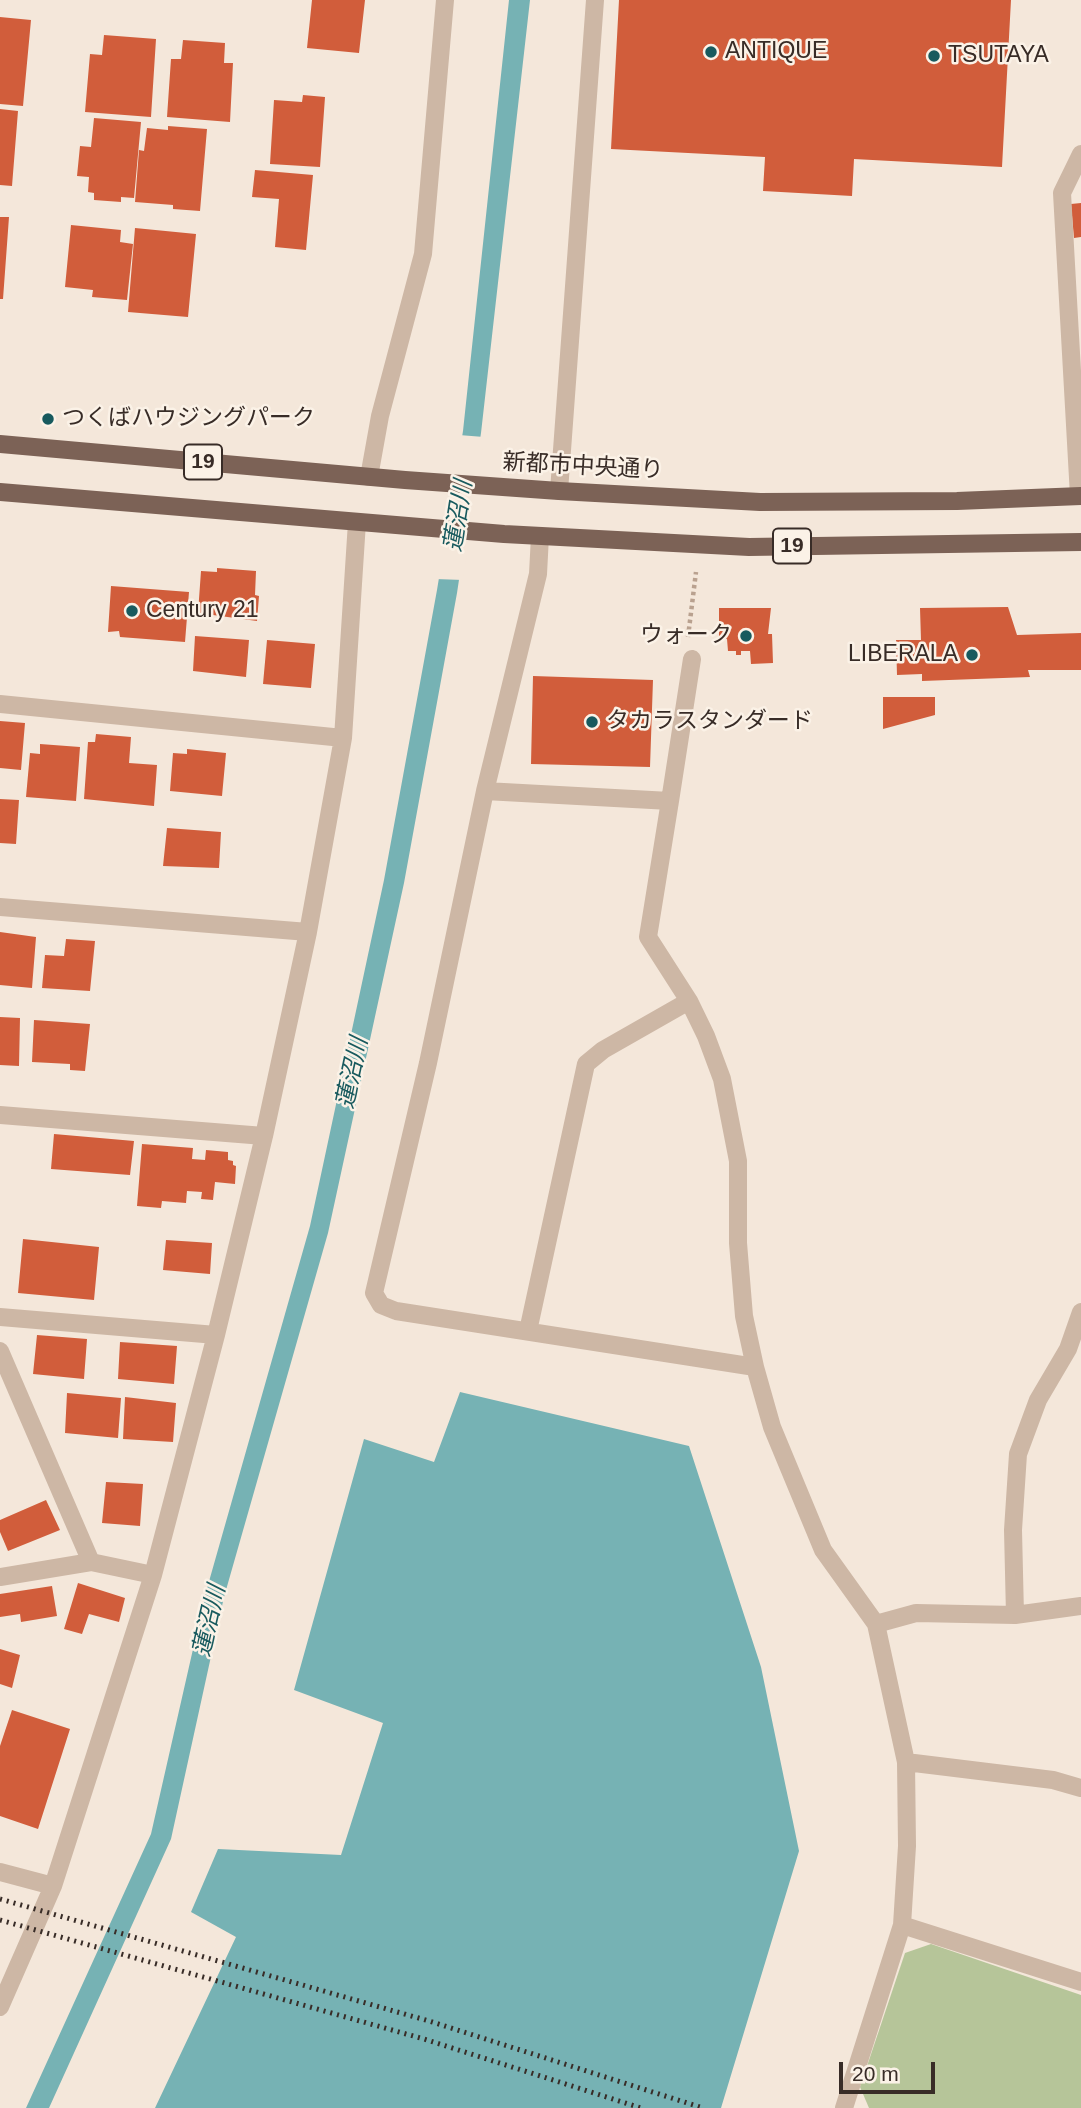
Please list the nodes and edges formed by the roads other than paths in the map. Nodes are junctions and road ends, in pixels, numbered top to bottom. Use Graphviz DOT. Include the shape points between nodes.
graph roads {
  1 [pos="445,0"];
  2 [pos="595,0"];
  3 [pos="1081,154"];
  4 [pos="1075,284"];
  5 [pos="0,444"];
  6 [pos="369,477"];
  7 [pos="559,491"];
  8 [pos="0,492"];
  9 [pos="1080,496"];
  10 [pos="357,522"];
  11 [pos="540,536"];
  12 [pos="1081,542"];
  13 [pos="692,659"];
  14 [pos="0,704"];
  15 [pos="344,738"];
  16 [pos="485,791"];
  17 [pos="670,801"];
  18 [pos="0,907"];
  19 [pos="308,932"];
  20 [pos="689,1002"];
  21 [pos="0,1115"];
  22 [pos="264,1136"];
  23 [pos="1081,1312"];
  24 [pos="0,1317"];
  25 [pos="528,1331"];
  26 [pos="216,1335"];
  27 [pos="0,1351"];
  28 [pos="755,1367"];
  29 [pos="91,1562"];
  30 [pos="153,1575"];
  31 [pos="0,1577"];
  32 [pos="1081,1606"];
  33 [pos="1015,1615"];
  34 [pos="876,1624"];
  35 [pos="906,1762"];
  36 [pos="1081,1788"];
  37 [pos="0,1872"];
  38 [pos="52,1886"];
  39 [pos="902,1925"];
  40 [pos="1081,1982"];
  41 [pos="0,2007"];
  42 [pos="844,2108"];
  1 -- 6 [label="street" via="423,254 380,416"];
  2 -- 7 [label="street"];
  3 -- 4 [label="street" via="1062,192"];
  4 -- 9 [label="street"];
  5 -- 6 [label="main road, 新都市中央通り / 19"];
  6 -- 7 [label="main road, 新都市中央通り / 19"];
  7 -- 9 [label="main road, 新都市中央通り / 19" via="760,502"];
  8 -- 10 [label="main road, 19"];
  10 -- 11 [label="main road, 19"];
  10 -- 15 [label="street"];
  11 -- 12 [label="main road, 19" via="749,547"];
  11 -- 16 [label="street" via="538,575"];
  13 -- 17 [label="street"];
  14 -- 15 [label="street"];
  15 -- 19 [label="street"];
  16 -- 17 [label="street"];
  16 -- 25 [label="street" via="374,1293 381,1305 396,1311"];
  17 -- 20 [label="street" via="648,937"];
  18 -- 19 [label="street"];
  19 -- 22 [label="street"];
  20 -- 25 [label="street" via="586,1064"];
  20 -- 28 [label="street" via="722,1079 738,1161 744,1316"];
  21 -- 22 [label="street"];
  22 -- 26 [label="street"];
  23 -- 33 [label="street" via="1068,1349 1038,1399 1018,1454 1013,1530"];
  24 -- 26 [label="street"];
  25 -- 28 [label="street"];
  26 -- 30 [label="street"];
  27 -- 29 [label="street"];
  28 -- 34 [label="street" via="772,1427 823,1550"];
  29 -- 30 [label="street"];
  29 -- 31 [label="street"];
  30 -- 38 [label="street"];
  32 -- 33 [label="street"];
  33 -- 34 [label="street" via="916,1613"];
  34 -- 35 [label="street"];
  35 -- 36 [label="street" via="1053,1780"];
  35 -- 39 [label="street"];
  37 -- 38 [label="street"];
  38 -- 41 [label="street"];
  39 -- 40 [label="street"];
  39 -- 42 [label="street"];
}
